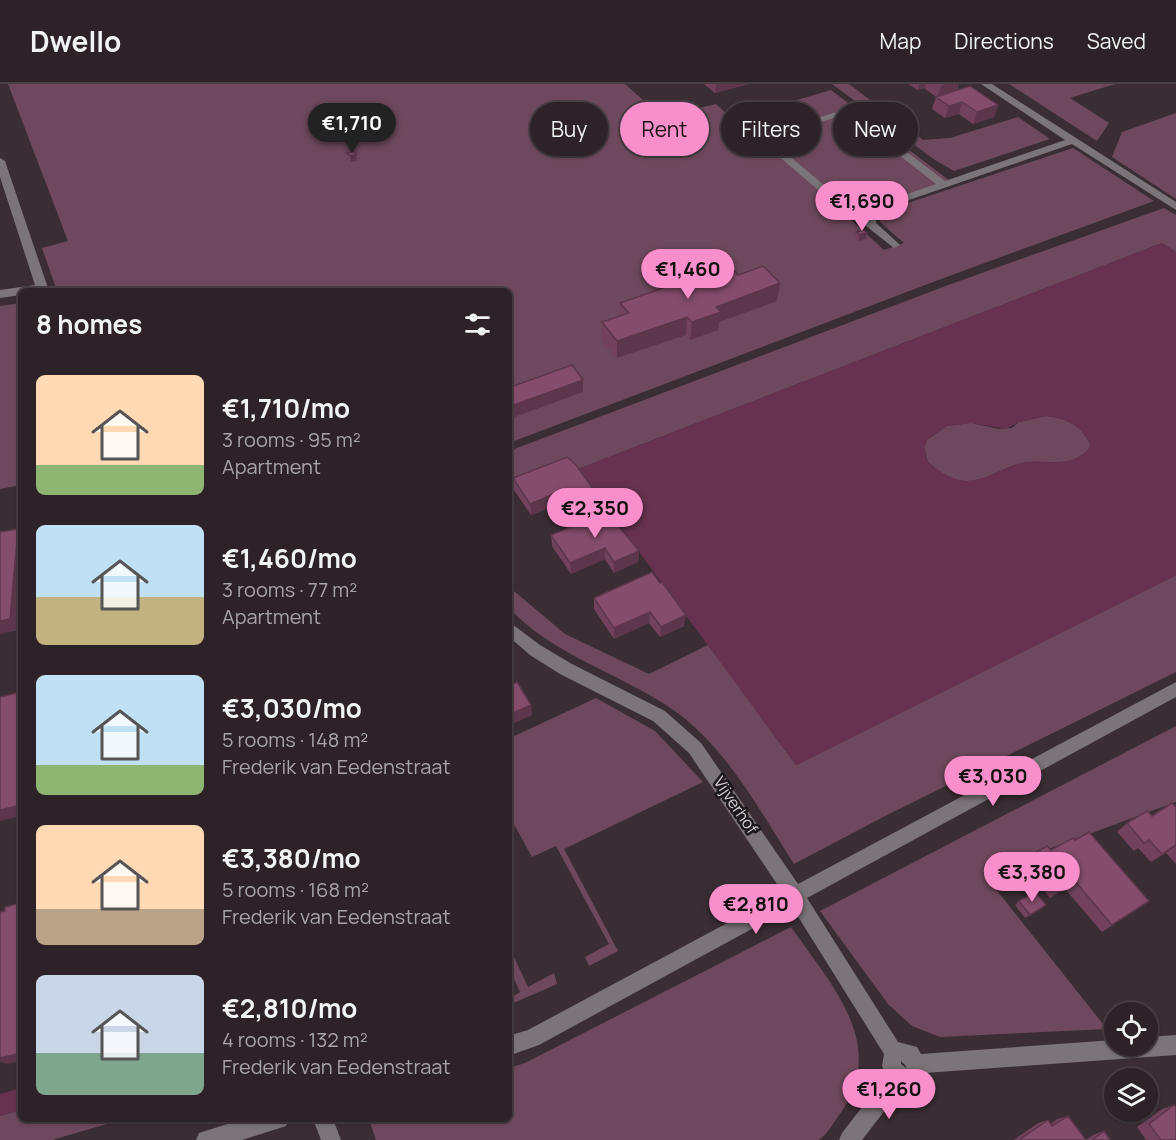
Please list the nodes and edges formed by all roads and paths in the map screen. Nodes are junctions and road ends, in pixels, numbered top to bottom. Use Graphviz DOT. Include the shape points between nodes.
graph roads {
  1 [pos="986,84"];
  2 [pos="1071,141"];
  3 [pos="0,161"];
  4 [pos="2,175"];
  5 [pos="944,184"];
  6 [pos="1176,207"];
  7 [pos="872,208"];
  8 [pos="894,245"];
  9 [pos="42,288"];
  10 [pos="18,292"];
  11 [pos="0,294"];
  12 [pos="512,630"];
  13 [pos="1176,689"];
  14 [pos="794,894"];
  15 [pos="512,1045"];
  16 [pos="1176,1045"];
  17 [pos="894,1053"];
  18 [pos="916,1064"];
  19 [pos="898,1077"];
  20 [pos="269,1122"];
  21 [pos="324,1122"];
  22 [pos="206,1140"];
  23 [pos="331,1140"];
  24 [pos="849,1140"];
  1 -- 2 [label="street"];
  2 -- 5 [label="street"];
  2 -- 6 [label="street"];
  3 -- 4 [label="street"];
  4 -- 9 [label="street"];
  5 -- 7 [label="street"];
  5 -- 7 [label="street" via="849,111 761,137 855,216"];
  7 -- 8 [label="street" via="870,224"];
  10 -- 11 [label="street"];
  12 -- 14 [label="street, Vijverhof" via="566,669 659,716 695,748"];
  13 -- 14 [label="street"];
  14 -- 15 [label="street" via="532,1038"];
  14 -- 17 [label="street, Vijverhof"];
  16 -- 18 [label="street"];
  17 -- 18 [label="street" via="910,1054"];
  17 -- 19 [label="street, Vijverhof" via="892,1069"];
  18 -- 19 [label="street" via="915,1075 908,1080"];
  19 -- 24 [label="street"];
  20 -- 22 [label="street"];
  21 -- 23 [label="street"];
}
